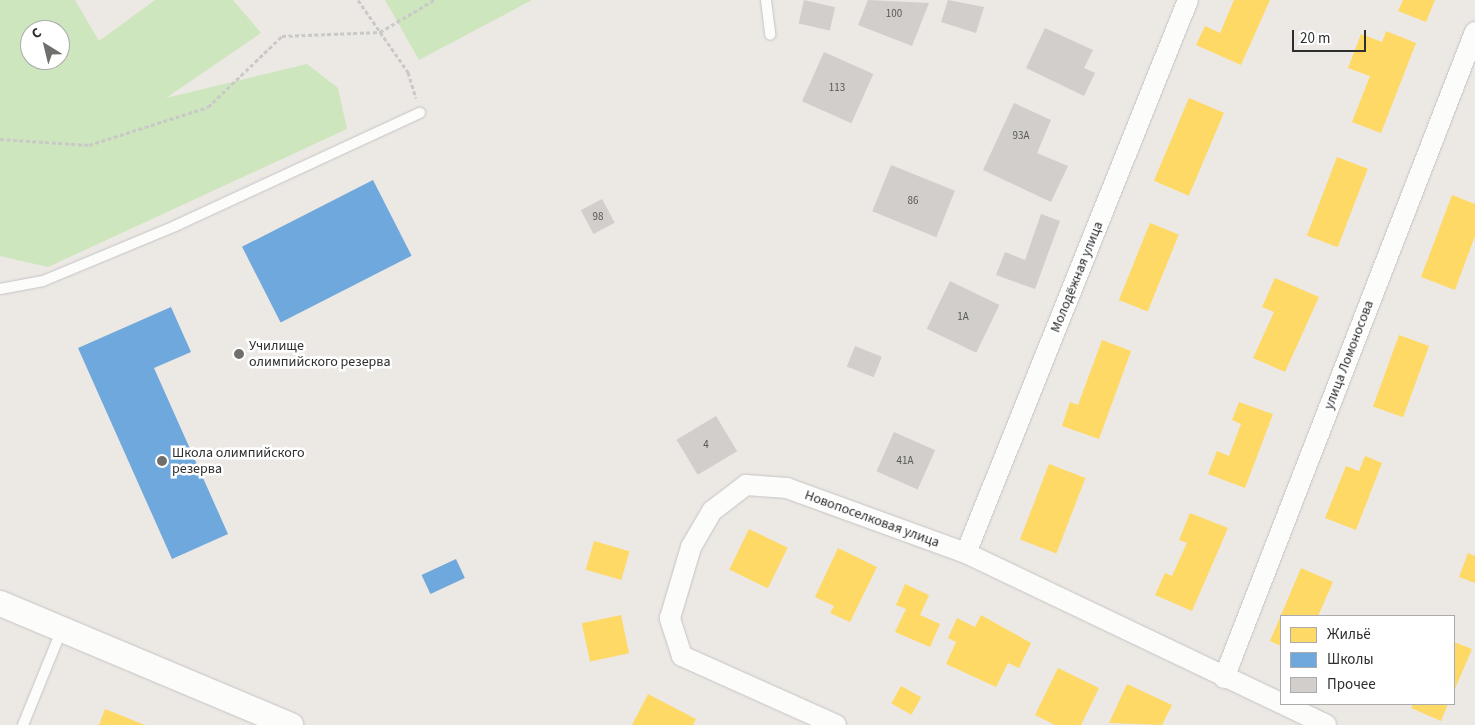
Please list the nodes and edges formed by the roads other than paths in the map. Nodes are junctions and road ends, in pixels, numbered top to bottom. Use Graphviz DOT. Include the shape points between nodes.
graph roads {
  1 [pos="766,0"];
  2 [pos="1188,0"];
  3 [pos="1475,32"];
  4 [pos="770,35"];
  5 [pos="420,113"];
  6 [pos="0,289"];
  7 [pos="966,553"];
  8 [pos="0,604"];
  9 [pos="62,629"];
  10 [pos="1224,678"];
  11 [pos="1280,704"];
  12 [pos="1283,705"];
  13 [pos="23,725"];
  14 [pos="290,725"];
  15 [pos="836,725"];
  16 [pos="1326,725"];
  1 -- 4 [label="lane"];
  2 -- 7 [label="street, Молодёжная улица"];
  3 -- 10 [label="street, улица Ломоносова"];
  5 -- 6 [label="lane" via="303,170 52,278"];
  7 -- 10 [label="street, Новопоселковая улица"];
  7 -- 15 [label="street, Новопоселковая улица" via="787,488 746,484 712,511 691,546 670,618 682,656"];
  8 -- 9 [label="street"];
  9 -- 13 [label="lane"];
  9 -- 14 [label="street"];
  10 -- 11 [label="street, Новопоселковая улица"];
  12 -- 16 [label="street, Новопоселковая улица"];
}
